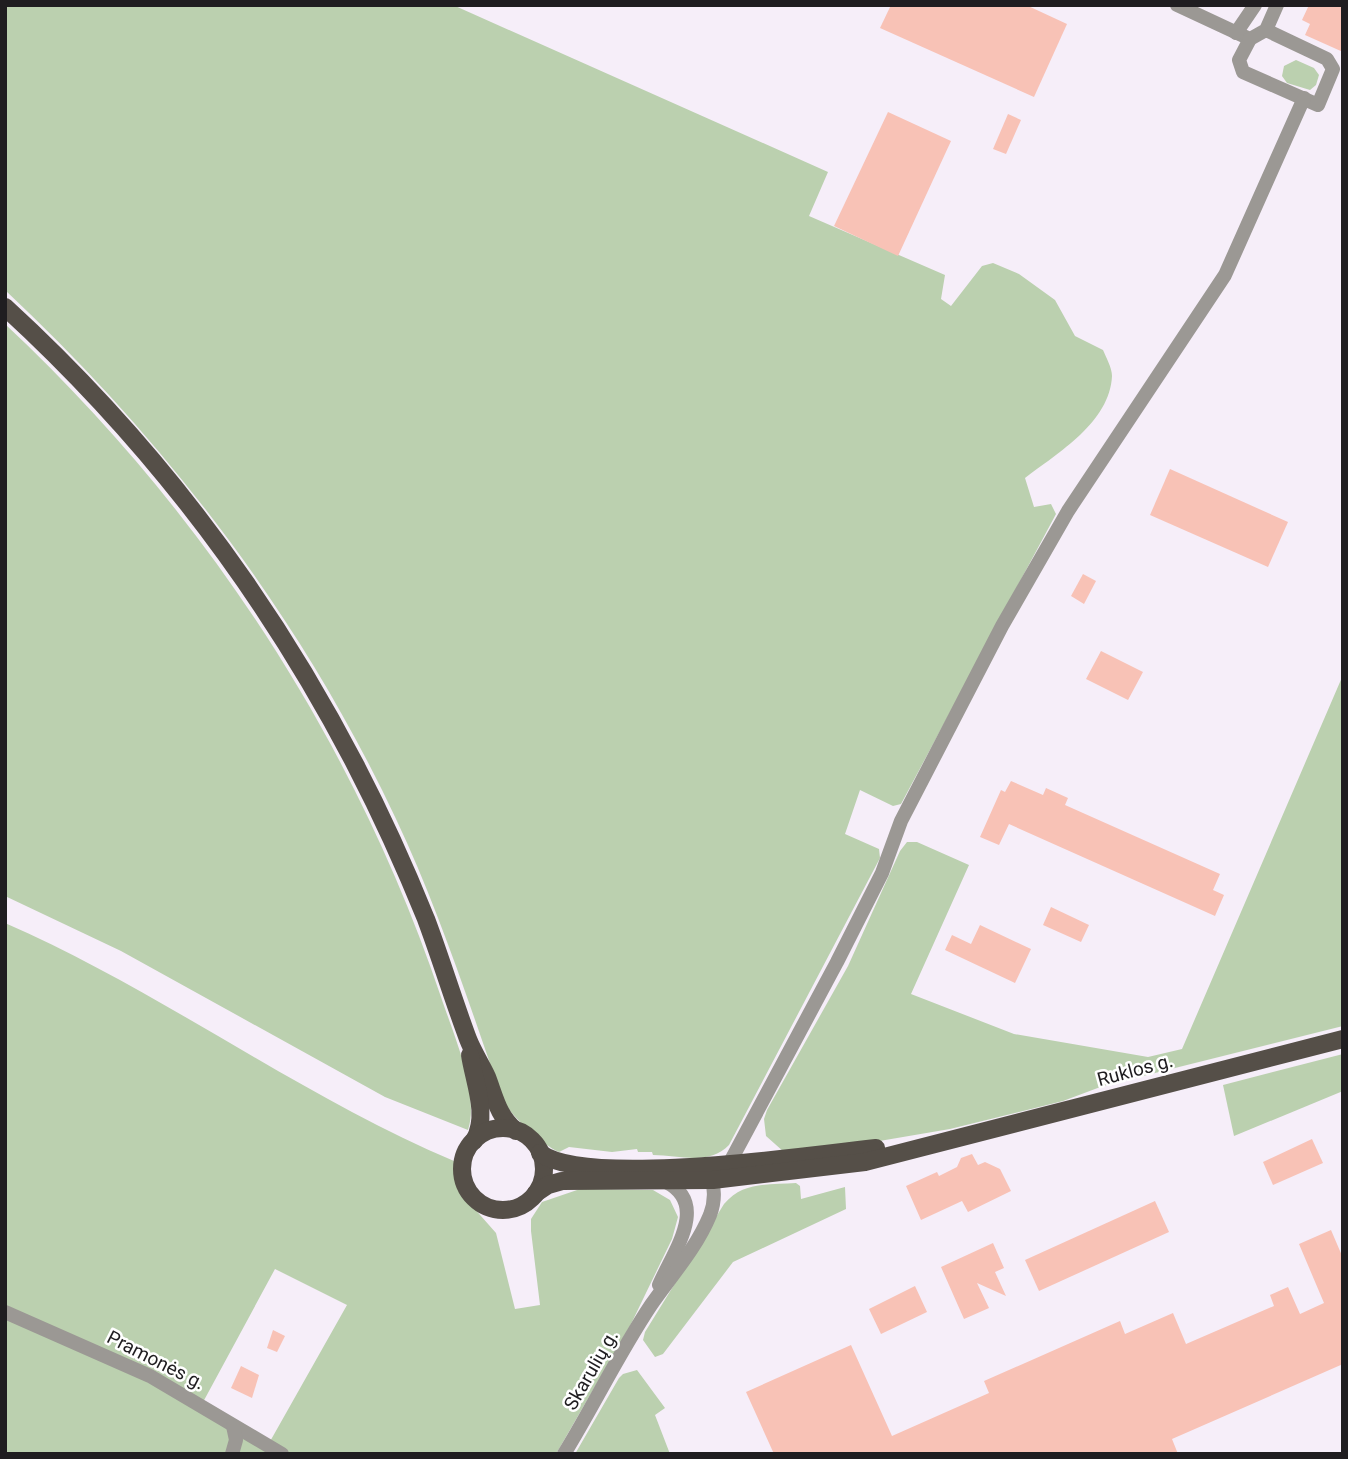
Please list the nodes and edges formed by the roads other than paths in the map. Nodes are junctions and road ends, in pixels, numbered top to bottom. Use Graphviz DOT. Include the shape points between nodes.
graph roads {
  1 [pos="1177,5"];
  2 [pos="1255,5"];
  3 [pos="1278,5"];
  4 [pos="1266,30"];
  5 [pos="1243,36"];
  6 [pos="1304,98"];
  7 [pos="5,307"];
  8 [pos="1343,1039"];
  9 [pos="468,1041"];
  10 [pos="516,1131"];
  11 [pos="474,1140"];
  12 [pos="939,1142"];
  13 [pos="540,1153"];
  14 [pos="729,1164"];
  15 [pos="695,1166"];
  16 [pos="713,1180"];
  17 [pos="666,1182"];
  18 [pos="536,1193"];
  19 [pos="651,1305"];
  20 [pos="5,1312"];
  21 [pos="233,1426"];
  22 [pos="232,1454"];
  23 [pos="282,1454"];
  24 [pos="564,1454"];
  1 -- 5 [label="street"];
  2 -- 5 [label="street"];
  3 -- 4 [label="street"];
  4 -- 5 [label="street"];
  4 -- 6 [label="street" via="1327,59 1333,69 1318,105"];
  5 -- 6 [label="street" via="1239,60 1243,72"];
  6 -- 14 [label="street" via="1225,275 1068,510 1002,626 901,821 837,962"];
  7 -- 9 [label="main road" via="82,382 167,478 292,654 393,842"];
  8 -- 12 [label="main road, Ruklos g."];
  9 -- 10 [label="main road" via="498,1111"];
  9 -- 11 [label="main road" via="482,1116"];
  10 -- 11 [label="main road" via="494,1129"];
  10 -- 13 [label="main road"];
  11 -- 18 [label="main road" via="462,1172 478,1202 487,1208 509,1210"];
  12 -- 14 [label="main road"];
  12 -- 16 [label="main road" via="852,1164"];
  13 -- 15 [label="main road" via="563,1165"];
  13 -- 18 [label="main road" via="543,1174"];
  14 -- 15 [label="main road"];
  15 -- 16 [label="street"];
  16 -- 17 [label="main road"];
  16 -- 19 [label="street, Skarulių g." via="709,1217"];
  17 -- 18 [label="main road" via="562,1181"];
  17 -- 19 [label="street, Skarulių g." via="678,1188 689,1209"];
  19 -- 24 [label="street, Skarulių g."];
  20 -- 21 [label="street, Pramonės g." via="150,1376 212,1409"];
  21 -- 22 [label="street"];
  21 -- 23 [label="street, Pramonės g."];
}
